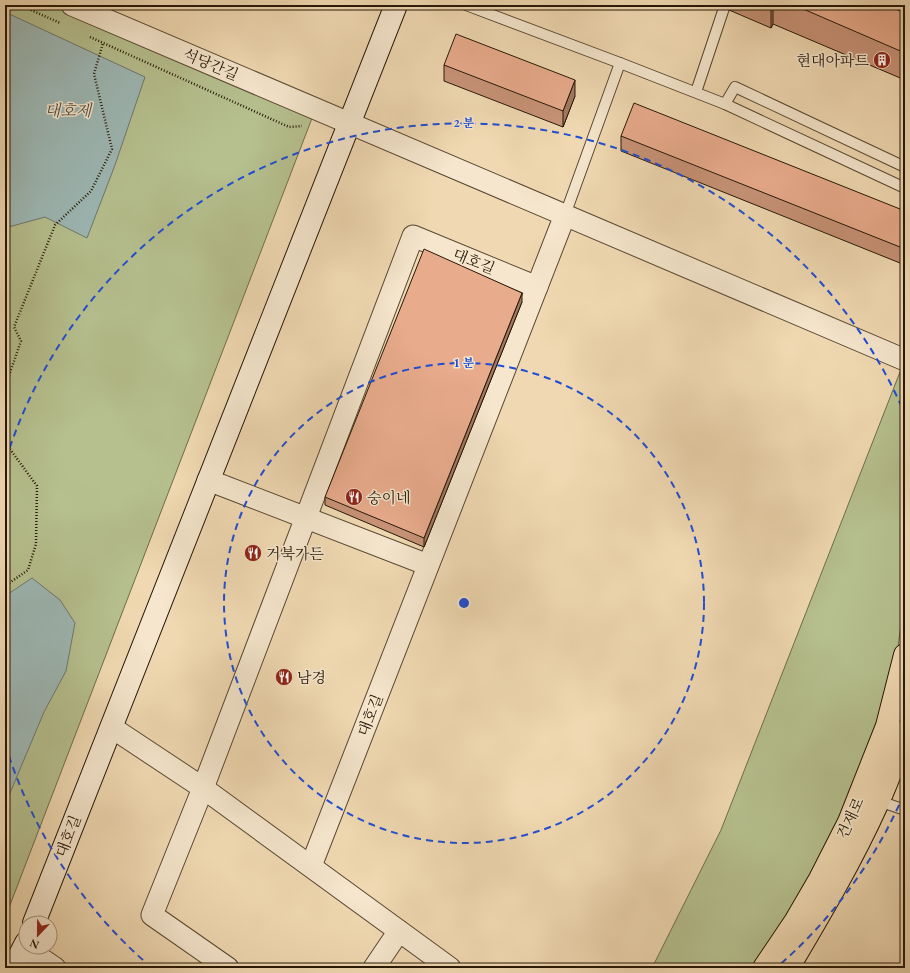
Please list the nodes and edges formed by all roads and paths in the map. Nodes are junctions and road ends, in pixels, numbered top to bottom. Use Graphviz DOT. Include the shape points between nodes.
graph roads {
  1 [pos="72,5"];
  2 [pos="396,5"];
  3 [pos="466,5"];
  4 [pos="725,5"];
  5 [pos="103,43"];
  6 [pos="620,63"];
  7 [pos="696,92"];
  8 [pos="725,104"];
  9 [pos="349,122"];
  10 [pos="905,167"];
  11 [pos="905,188"];
  12 [pos="565,215"];
  13 [pos="537,287"];
  14 [pos="905,360"];
  15 [pos="5,387"];
  16 [pos="5,432"];
  17 [pos="208,480"];
  18 [pos="306,518"];
  19 [pos="428,565"];
  20 [pos="5,586"];
  21 [pos="905,655"];
  22 [pos="111,727"];
  23 [pos="905,731"];
  24 [pos="203,788"];
  25 [pos="879,801"];
  26 [pos="905,810"];
  27 [pos="311,866"];
  28 [pos="37,915"];
  29 [pos="399,931"];
  30 [pos="20,955"];
  31 [pos="38,955"];
  32 [pos="13,968"];
  33 [pos="55,968"];
  34 [pos="228,968"];
  35 [pos="374,968"];
  36 [pos="450,968"];
  37 [pos="764,968"];
  38 [pos="788,968"];
  1 -- 9 [label="street, 석당간길"];
  2 -- 9 [label="street, 대호길"];
  3 -- 6 [label="lane"];
  4 -- 7 [label="lane"];
  5 -- 15 [label="path" via="94,74 112,149 90,191 55,225 14,327 21,341"];
  6 -- 7 [label="lane"];
  6 -- 12 [label="lane"];
  7 -- 8 [label="lane"];
  8 -- 10 [label="lane" via="735,87"];
  8 -- 11 [label="lane"];
  9 -- 12 [label="street, 석당간길"];
  9 -- 17 [label="street, 대호길"];
  12 -- 13 [label="street"];
  12 -- 14 [label="street, 석당간길"];
  13 -- 18 [label="street, 대호길" via="413,236"];
  13 -- 19 [label="street, 대호길"];
  16 -- 20 [label="path" via="7,445 37,486 36,544 28,570"];
  17 -- 18 [label="street"];
  17 -- 22 [label="street, 대호길"];
  18 -- 19 [label="street"];
  18 -- 24 [label="street, 대호길"];
  19 -- 27 [label="street, 대호길"];
  21 -- 37 [label="main road, 건재로" via="887,726 849,822 795,922"];
  22 -- 24 [label="street"];
  22 -- 28 [label="street, 대호길"];
  23 -- 25 [label="main road, 건재로"];
  24 -- 27 [label="street"];
  24 -- 34 [label="street, 대호길" via="152,915"];
  25 -- 26 [label="lane"];
  25 -- 38 [label="main road, 건재로" via="830,897"];
  27 -- 29 [label="street"];
  29 -- 35 [label="street"];
  29 -- 36 [label="street"];
  30 -- 32 [label="street"];
  31 -- 33 [label="street"];
}
